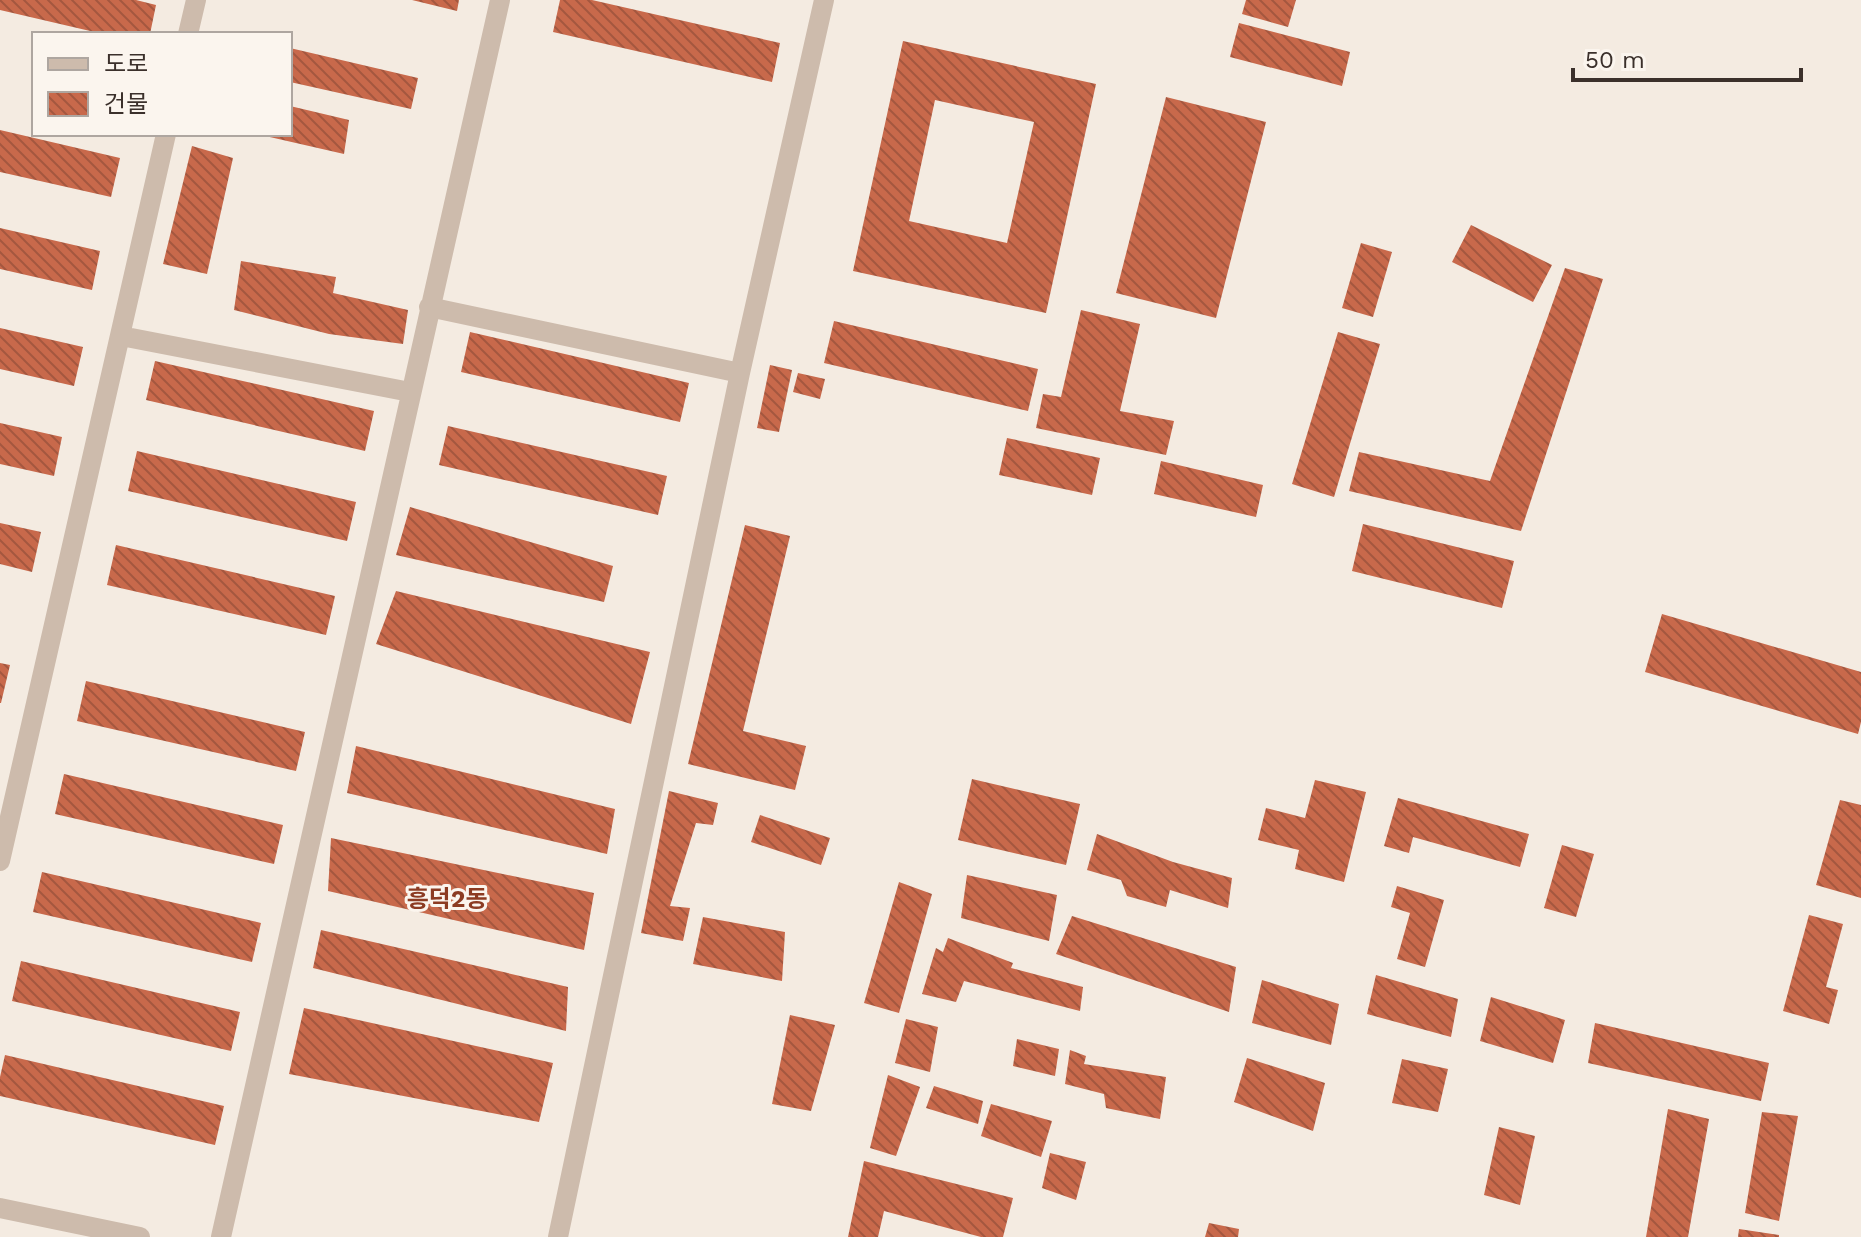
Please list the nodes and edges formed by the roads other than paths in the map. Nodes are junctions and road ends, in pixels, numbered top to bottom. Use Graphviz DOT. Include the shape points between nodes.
graph roads {
  1 [pos="196,0"];
  2 [pos="500,0"];
  3 [pos="824,0"];
  4 [pos="188,32"];
  5 [pos="166,136"];
  6 [pos="429,307"];
  7 [pos="121,336"];
  8 [pos="740,373"];
  9 [pos="410,392"];
  10 [pos="0,861"];
  11 [pos="0,1208"];
  12 [pos="140,1237"];
  13 [pos="221,1237"];
  14 [pos="558,1237"];
  1 -- 4 [label="street"];
  2 -- 6 [label="street"];
  3 -- 8 [label="street"];
  5 -- 7 [label="street"];
  6 -- 8 [label="street"];
  6 -- 9 [label="street"];
  7 -- 9 [label="street"];
  7 -- 10 [label="street"];
  8 -- 14 [label="street"];
  9 -- 13 [label="street"];
  11 -- 12 [label="street"];
}
